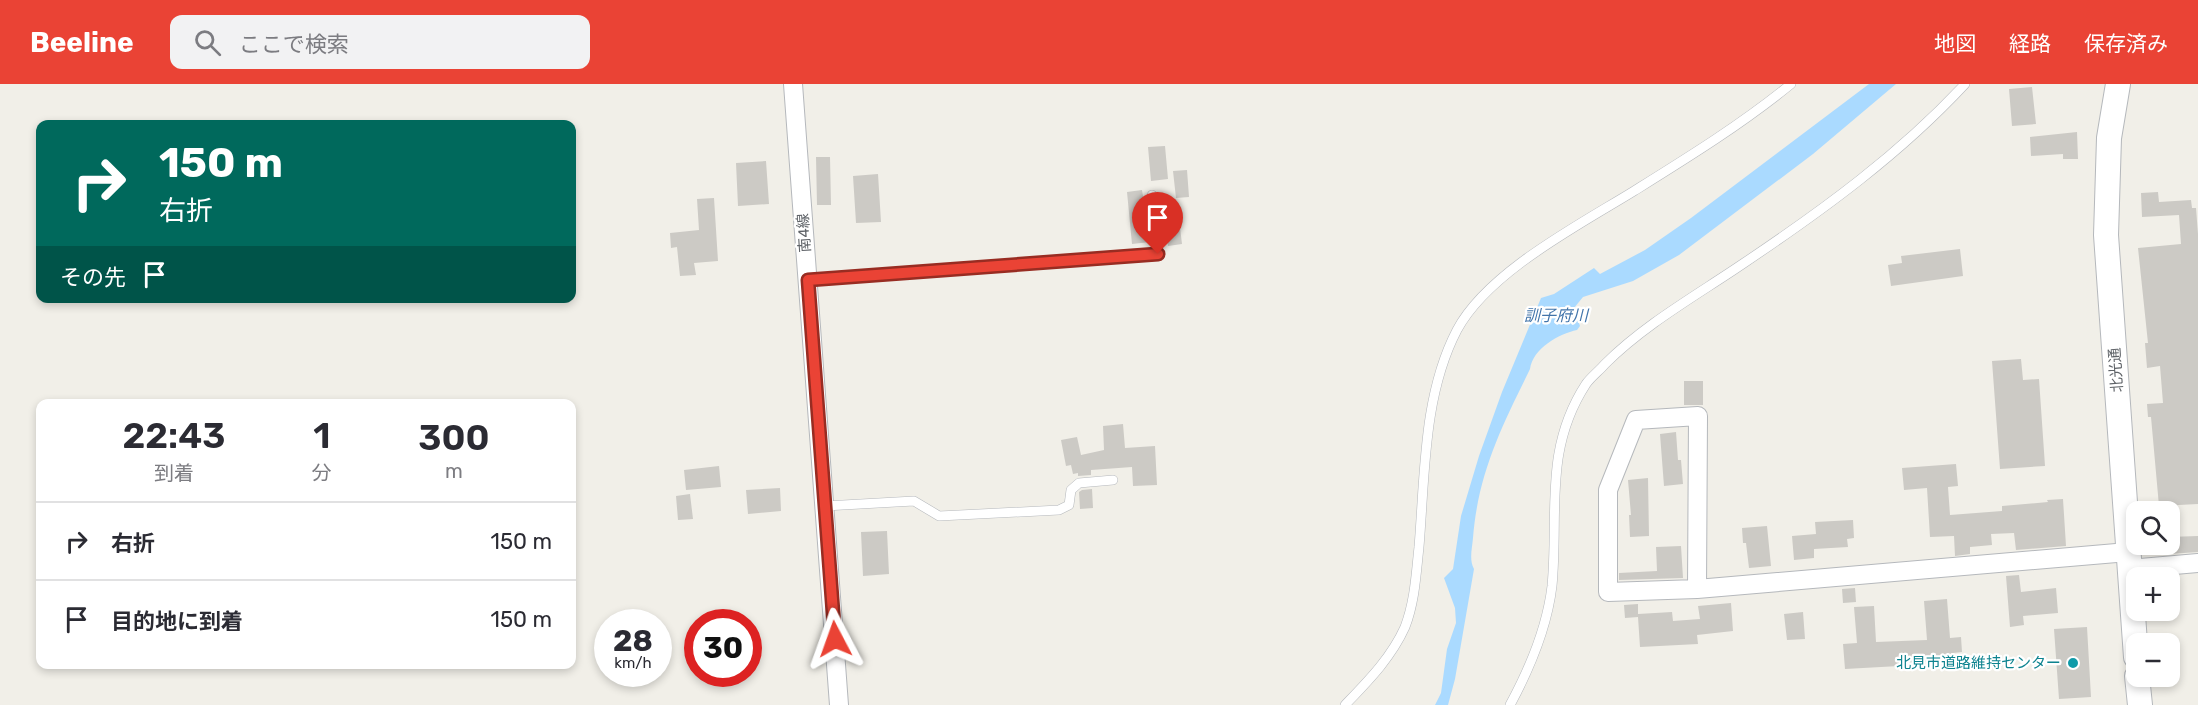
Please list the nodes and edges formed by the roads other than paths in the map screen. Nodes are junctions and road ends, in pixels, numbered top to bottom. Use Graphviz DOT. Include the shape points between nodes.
graph roads {
  1 [pos="793,84"];
  2 [pos="1791,84"];
  3 [pos="1965,84"];
  4 [pos="2118,84"];
  5 [pos="1152,195"];
  6 [pos="808,280"];
  7 [pos="1113,480"];
  8 [pos="825,506"];
  9 [pos="2128,560"];
  10 [pos="2198,563"];
  11 [pos="1697,589"];
  12 [pos="2134,633"];
  13 [pos="2139,687"];
  14 [pos="839,705"];
  15 [pos="1345,705"];
  16 [pos="1510,705"];
  17 [pos="2140,705"];
  1 -- 6 [label="street, 南4線"];
  2 -- 15 [label="lane" via="1652,180 1542,247 1478,301 1458,328 1443,362 1433,402 1414,595 1405,626 1390,656"];
  3 -- 16 [label="lane" via="1893,153 1822,211 1627,342 1587,382 1569,415 1557,459 1552,587 1539,644"];
  4 -- 9 [label="street, 北光通" via="2109,138 2106,236"];
  5 -- 6 [label="lane" via="1158,254"];
  6 -- 8 [label="street, 南4線"];
  7 -- 8 [label="lane" via="1078,483 1071,490 1069,505 1059,510 939,516 914,501"];
  8 -- 14 [label="street, 南4線"];
  9 -- 10 [label="street"];
  9 -- 11 [label="street"];
  9 -- 12 [label="street, 北光通"];
  11 -- 11 [label="street" via="1698,416 1636,420 1608,490 1608,592"];
  13 -- 17 [label="street"];
}
